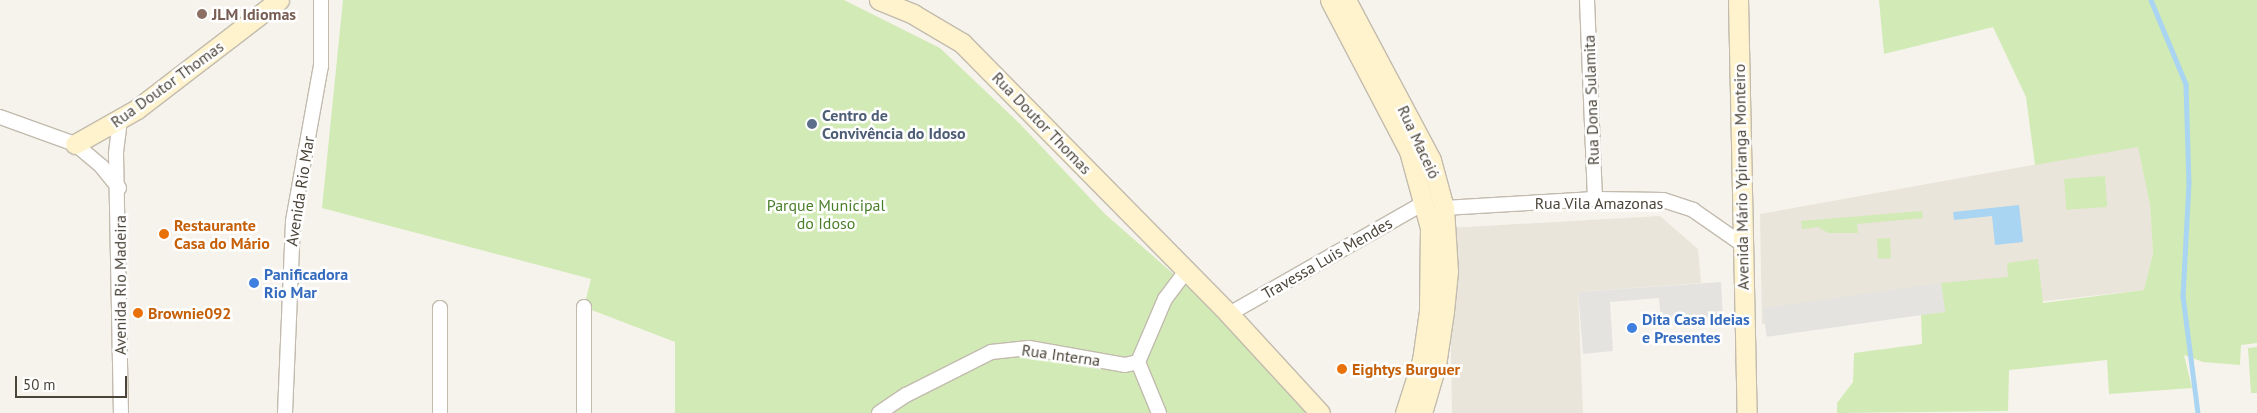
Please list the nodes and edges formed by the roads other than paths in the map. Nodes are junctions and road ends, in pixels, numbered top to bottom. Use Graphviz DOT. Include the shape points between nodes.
graph roads {
  1 [pos="279,0"];
  2 [pos="321,0"];
  3 [pos="878,0"];
  4 [pos="1330,0"];
  5 [pos="1346,0"];
  6 [pos="1587,0"];
  7 [pos="1738,0"];
  8 [pos="0,117"];
  9 [pos="120,120"];
  10 [pos="75,144"];
  11 [pos="118,188"];
  12 [pos="1595,200"];
  13 [pos="1425,202"];
  14 [pos="1444,208"];
  15 [pos="1742,244"];
  16 [pos="1186,271"];
  17 [pos="584,307"];
  18 [pos="440,308"];
  19 [pos="1229,314"];
  20 [pos="1138,362"];
  21 [pos="121,413"];
  22 [pos="285,413"];
  23 [pos="440,413"];
  24 [pos="584,413"];
  25 [pos="879,413"];
  26 [pos="1159,413"];
  27 [pos="1320,413"];
  28 [pos="1405,413"];
  29 [pos="1422,413"];
  30 [pos="1746,413"];
  1 -- 9 [label="main road, Rua Doutor Thomas"];
  2 -- 22 [label="street, Avenida Rio Mar" via="321,66 292,221"];
  3 -- 16 [label="main road, Rua Doutor Thomas" via="913,14 962,43"];
  4 -- 13 [label="main road, Rua Maceió" via="1409,151"];
  5 -- 14 [label="main road, Rua Maceió" via="1431,160"];
  6 -- 12 [label="street, Rua Dona Sulamita"];
  7 -- 15 [label="main road, Avenida Mário Ypiranga Monteiro"];
  8 -- 10 [label="street"];
  9 -- 10 [label="main road, Rua Doutor Thomas"];
  9 -- 11 [label="street, Avenida Rio Madeira" via="116,145"];
  10 -- 11 [label="street" via="102,167"];
  11 -- 21 [label="street, Avenida Rio Madeira"];
  12 -- 14 [label="street, Rua Vila Amazonas"];
  12 -- 15 [label="street, Rua Vila Amazonas" via="1663,200 1692,210"];
  13 -- 19 [label="street, Travessa Luis Mendes"];
  13 -- 28 [label="main road, Rua Maceió" via="1432,270 1430,311 1422,360"];
  14 -- 29 [label="main road, Rua Maceió" via="1448,270 1444,311 1436,365"];
  15 -- 30 [label="main road, Avenida Mário Ypiranga Monteiro"];
  16 -- 19 [label="main road, Rua Doutor Thomas"];
  16 -- 20 [label="street" via="1165,299"];
  17 -- 24 [label="street"];
  18 -- 23 [label="street"];
  19 -- 27 [label="main road, Rua Doutor Thomas"];
  20 -- 25 [label="street, Rua Interna" via="1125,365 1029,348 991,352 914,391"];
  20 -- 26 [label="street"];
}
